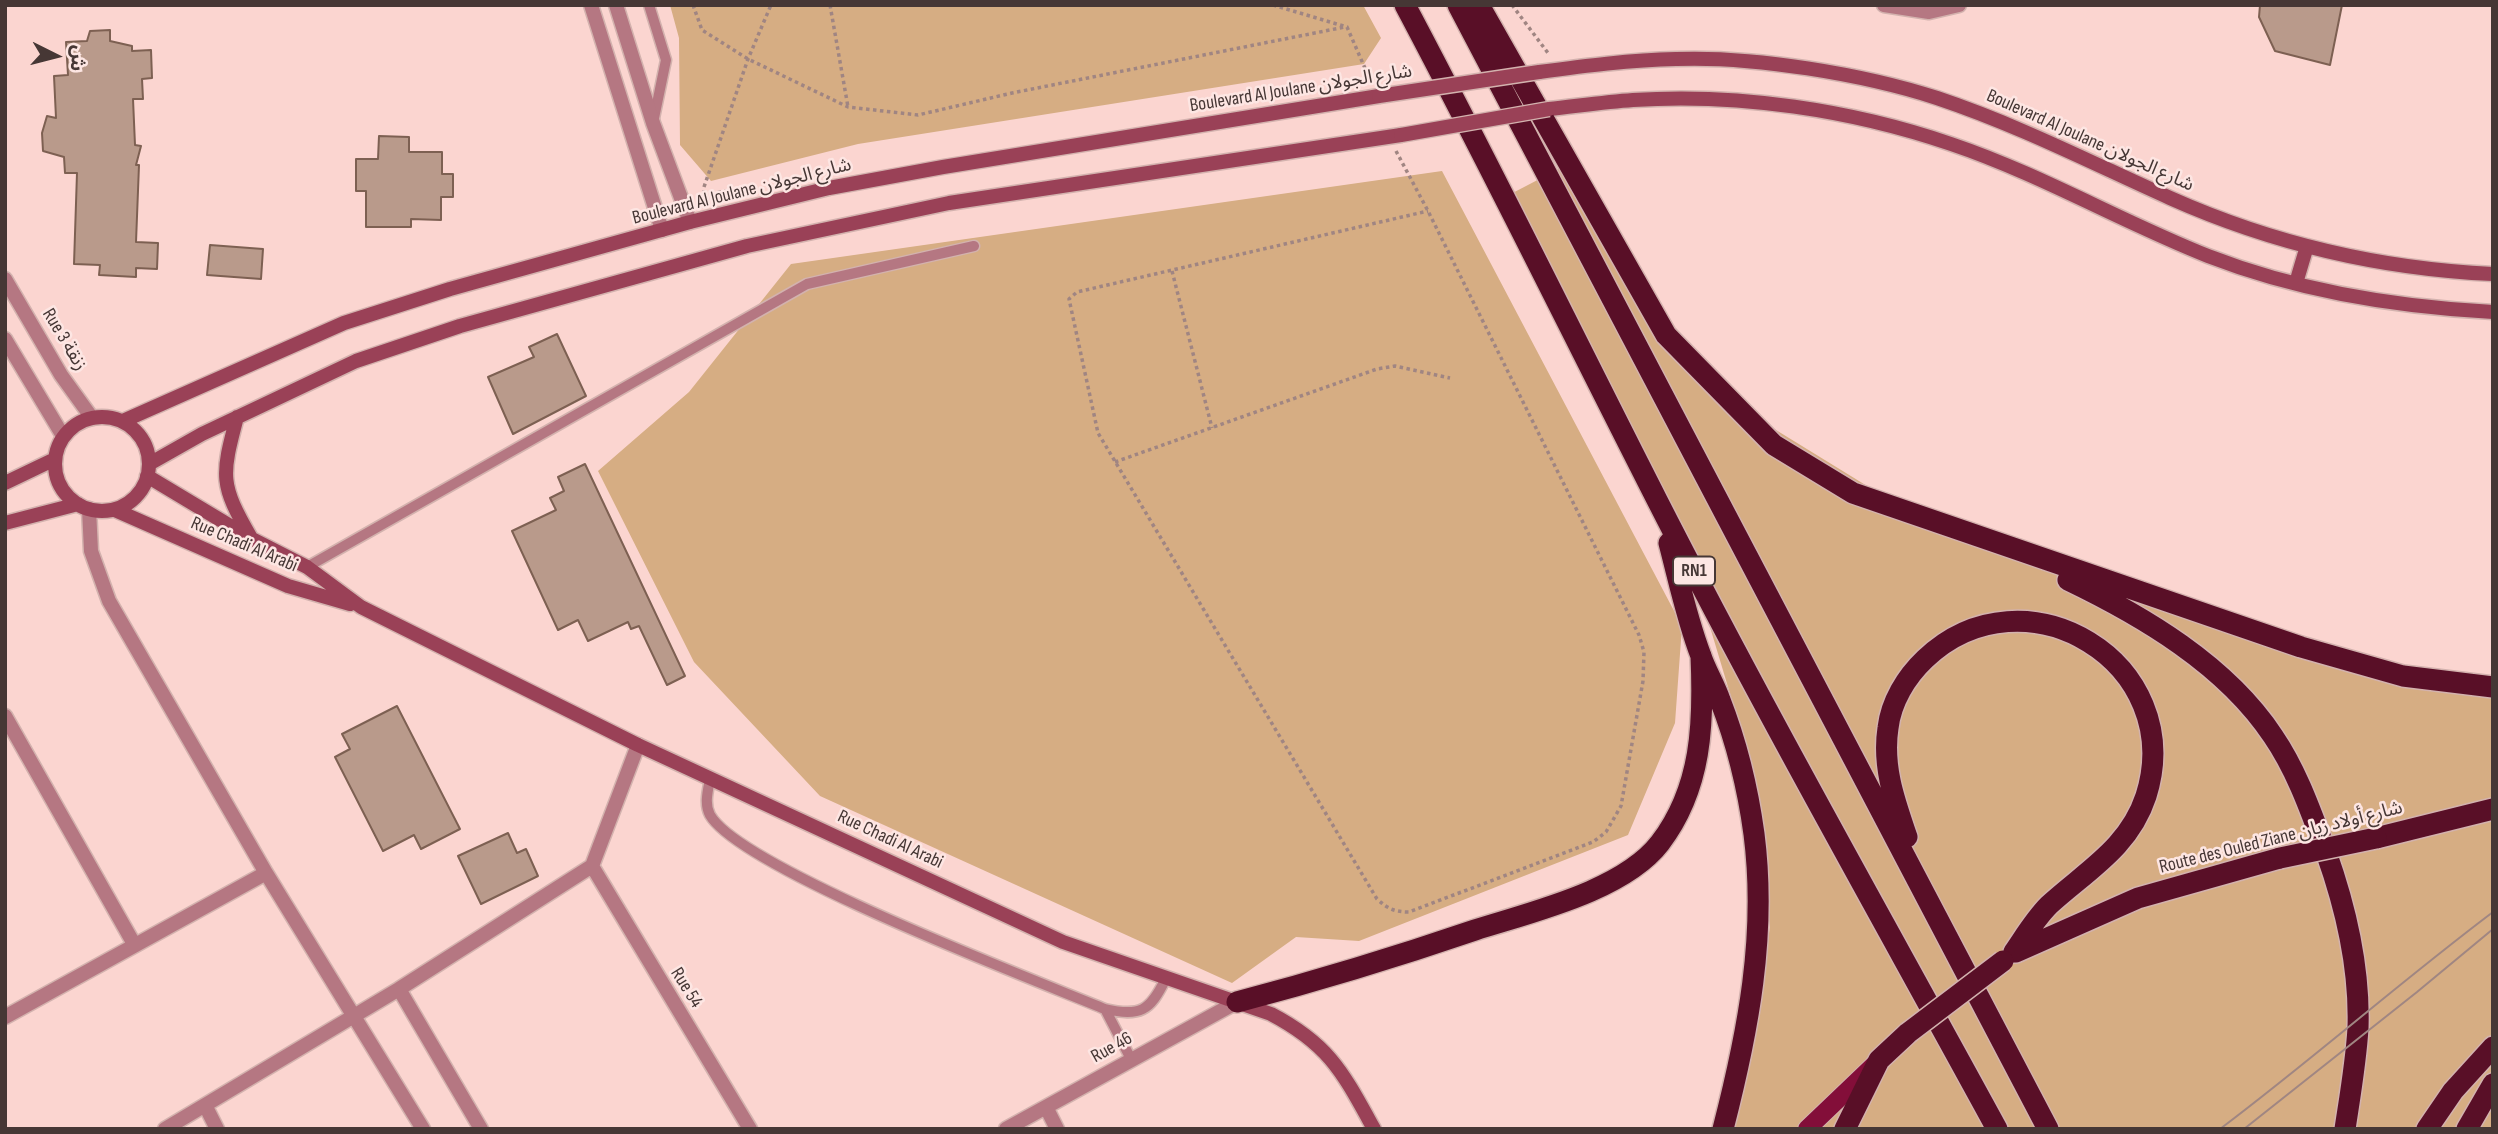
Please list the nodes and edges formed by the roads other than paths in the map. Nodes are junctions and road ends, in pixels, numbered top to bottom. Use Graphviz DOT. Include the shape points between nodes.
graph roads {
  1 [pos="591,5"];
  2 [pos="616,5"];
  3 [pos="649,5"];
  4 [pos="1405,5"];
  5 [pos="1458,5"];
  6 [pos="1479,5"];
  7 [pos="1884,5"];
  8 [pos="1959,5"];
  9 [pos="653,123"];
  10 [pos="690,222"];
  11 [pos="662,230"];
  12 [pos="974,246"];
  13 [pos="2307,246"];
  14 [pos="2493,274"];
  15 [pos="5,279"];
  16 [pos="2296,283"];
  17 [pos="2493,312"];
  18 [pos="5,339"];
  19 [pos="237,417"];
  20 [pos="92,418"];
  21 [pos="123,421"];
  22 [pos="64,436"];
  23 [pos="55,459"];
  24 [pos="148,470"];
  25 [pos="5,483"];
  26 [pos="1657,501"];
  27 [pos="83,507"];
  28 [pos="115,510"];
  29 [pos="5,523"];
  30 [pos="1977,537"];
  31 [pos="252,539"];
  32 [pos="307,567"];
  33 [pos="361,607"];
  34 [pos="1701,656"];
  35 [pos="2493,687"];
  36 [pos="5,716"];
  37 [pos="10,734"];
  38 [pos="638,745"];
  39 [pos="710,779"];
  40 [pos="2493,809"];
  41 [pos="592,866"];
  42 [pos="266,873"];
  43 [pos="1927,899"];
  44 [pos="134,944"];
  45 [pos="2008,957"];
  46 [pos="1164,980"];
  47 [pos="399,989"];
  48 [pos="1237,1002"];
  49 [pos="1105,1009"];
  50 [pos="355,1015"];
  51 [pos="5,1017"];
  52 [pos="2493,1047"];
  53 [pos="1131,1059"];
  54 [pos="1879,1060"];
  55 [pos="2493,1084"];
  56 [pos="205,1105"];
  57 [pos="1046,1107"];
  58 [pos="165,1129"];
  59 [pos="217,1129"];
  60 [pos="423,1129"];
  61 [pos="481,1129"];
  62 [pos="750,1129"];
  63 [pos="1006,1129"];
  64 [pos="1057,1129"];
  65 [pos="1374,1129"];
  66 [pos="1723,1129"];
  67 [pos="1807,1129"];
  68 [pos="1845,1129"];
  69 [pos="1997,1129"];
  70 [pos="2048,1129"];
  71 [pos="2346,1129"];
  72 [pos="2427,1129"];
  73 [pos="2467,1129"];
  1 -- 11 [label="street"];
  2 -- 9 [label="street"];
  3 -- 9 [label="lane" via="666,60"];
  4 -- 26 [label="highway, RN1" via="1498,180"];
  5 -- 43 [label="highway, RN1"];
  6 -- 30 [label="highway" via="1666,335 1774,445 1853,493"];
  7 -- 8 [label="street" via="1912,12"];
  9 -- 10 [label="street"];
  10 -- 11 [label="main road, Boulevard Al Joulane شارع الجولان"];
  10 -- 13 [label="main road, Boulevard Al Joulane شارع الجولان, bridge" via="830,188 969,162 1539,72 1677,59 1773,65 1935,97 2039,136 2172,199"];
  11 -- 21 [label="main road, Boulevard Al Joulane شارع الجولان" via="344,323"];
  12 -- 32 [label="lane" via="807,284"];
  13 -- 14 [label="main road, Boulevard Al Joulane شارع الجولان" via="2403,266"];
  13 -- 16 [label="main road"];
  15 -- 20 [label="street, Rue 3 زنقة"];
  16 -- 17 [label="main road" via="2399,303"];
  16 -- 19 [label="main road, bridge" via="2206,255 1952,144 1879,123 1794,108 1633,100 1549,109 949,203 747,246 406,344 324,375"];
  18 -- 22 [label="street"];
  19 -- 24 [label="main road"];
  19 -- 31 [label="main road" via="225,486"];
  20 -- 21 [label="main road"];
  20 -- 22 [label="main road" via="76,424"];
  21 -- 24 [label="main road" via="142,439"];
  22 -- 23 [label="main road"];
  23 -- 25 [label="main road"];
  23 -- 27 [label="main road" via="59,485"];
  24 -- 28 [label="main road" via="135,497"];
  24 -- 31 [label="main road, Rue Chadi Al Arabi"];
  26 -- 34 [label="highway"];
  26 -- 69 [label="highway, RN1"];
  27 -- 28 [label="main road"];
  27 -- 29 [label="main road"];
  27 -- 42 [label="street" via="91,551 109,601"];
  28 -- 33 [label="main road, Rue Chadi Al Arabi" via="288,586"];
  30 -- 35 [label="highway" via="2301,647 2403,676"];
  30 -- 71 [label="highway" via="2117,603 2171,634 2241,698 2273,735 2310,808 2347,918 2358,1028"];
  31 -- 32 [label="main road, Rue Chadi Al Arabi"];
  32 -- 33 [label="main road, Rue Chadi Al Arabi"];
  33 -- 38 [label="main road, Rue Chadi Al Arabi"];
  34 -- 48 [label="highway" via="1704,715 1695,766 1673,822 1644,859 1602,885 1502,921 1337,976"];
  34 -- 66 [label="highway" via="1721,701 1743,782 1754,832 1759,905 1754,986"];
  36 -- 37 [label="street"];
  37 -- 44 [label="street"];
  38 -- 39 [label="main road, Rue Chadi Al Arabi"];
  38 -- 41 [label="street"];
  39 -- 46 [label="main road, Rue Chadi Al Arabi" via="1063,942"];
  39 -- 49 [label="lane" via="709,814 724,831 754,851 806,880"];
  40 -- 45 [label="highway, Route des Ouled Ziane شارع أولاد زيان, bridge" via="2280,858 2138,898"];
  41 -- 47 [label="street"];
  41 -- 62 [label="street, Rue 54"];
  42 -- 44 [label="street"];
  42 -- 50 [label="street"];
  43 -- 45 [label="highway" via="1890,789 1887,755 1893,707 1904,684 1946,642 1997,622 2057,626 2090,640 2131,683 2146,714 2152,755 2146,795 2116,848 2047,907"];
  43 -- 70 [label="highway, RN1"];
  44 -- 51 [label="street"];
  45 -- 54 [label="highway, Route des Ouled Ziane شارع أولاد زيان, bridge"];
  46 -- 48 [label="main road, Rue Chadi Al Arabi"];
  46 -- 49 [label="lane" via="1154,1001 1139,1012"];
  47 -- 50 [label="street"];
  47 -- 61 [label="street"];
  48 -- 53 [label="street, Rue 46"];
  48 -- 65 [label="main road, Rue Chadi Al Arabi" via="1270,1014 1315,1041 1345,1076"];
  49 -- 53 [label="lane"];
  50 -- 56 [label="street"];
  50 -- 60 [label="street"];
  52 -- 72 [label="highway"];
  53 -- 57 [label="street, Rue 46"];
  54 -- 67 [label="main road"];
  54 -- 68 [label="highway"];
  55 -- 73 [label="highway"];
  56 -- 58 [label="street"];
  56 -- 59 [label="street"];
  57 -- 63 [label="street, Rue 46"];
  57 -- 64 [label="street"];
}
